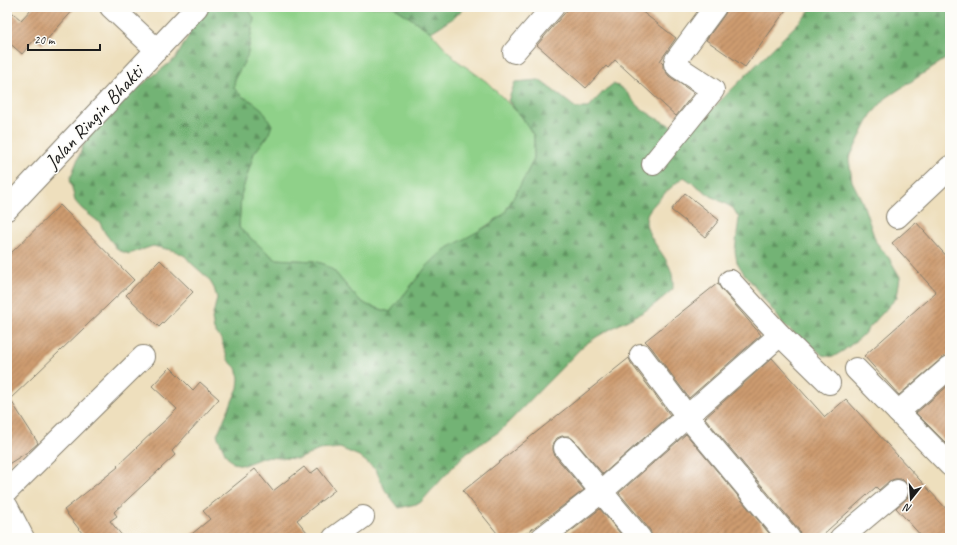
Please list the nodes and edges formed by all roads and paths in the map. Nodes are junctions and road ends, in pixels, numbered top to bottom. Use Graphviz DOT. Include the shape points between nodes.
graph roads {
  1 [pos="112,7"];
  2 [pos="197,7"];
  3 [pos="553,7"];
  4 [pos="715,7"];
  5 [pos="158,50"];
  6 [pos="514,52"];
  7 [pos="653,164"];
  8 [pos="950,167"];
  9 [pos="7,209"];
  10 [pos="896,217"];
  11 [pos="730,281"];
  12 [pos="780,335"];
  13 [pos="641,355"];
  14 [pos="143,357"];
  15 [pos="950,367"];
  16 [pos="856,369"];
  17 [pos="829,383"];
  18 [pos="898,412"];
  19 [pos="687,416"];
  20 [pos="565,448"];
  21 [pos="950,465"];
  22 [pos="7,492"];
  23 [pos="601,492"];
  24 [pos="897,492"];
  25 [pos="7,507"];
  26 [pos="363,517"];
  27 [pos="23,538"];
  28 [pos="334,538"];
  29 [pos="542,538"];
  30 [pos="640,538"];
  31 [pos="789,538"];
  32 [pos="841,538"];
  1 -- 5 [label="street"];
  2 -- 5 [label="street, Jalan Ringin Bhakti"];
  3 -- 6 [label="street"];
  4 -- 7 [label="street" via="675,64 713,90"];
  5 -- 9 [label="street, Jalan Ringin Bhakti"];
  8 -- 10 [label="street"];
  11 -- 12 [label="street"];
  12 -- 17 [label="street"];
  12 -- 19 [label="street"];
  13 -- 19 [label="street"];
  14 -- 22 [label="street"];
  15 -- 18 [label="street"];
  16 -- 18 [label="street"];
  18 -- 21 [label="street"];
  19 -- 23 [label="street"];
  19 -- 31 [label="street"];
  20 -- 23 [label="street"];
  23 -- 29 [label="street"];
  23 -- 30 [label="street"];
  24 -- 32 [label="street"];
  25 -- 27 [label="street"];
  26 -- 28 [label="street"];
}
